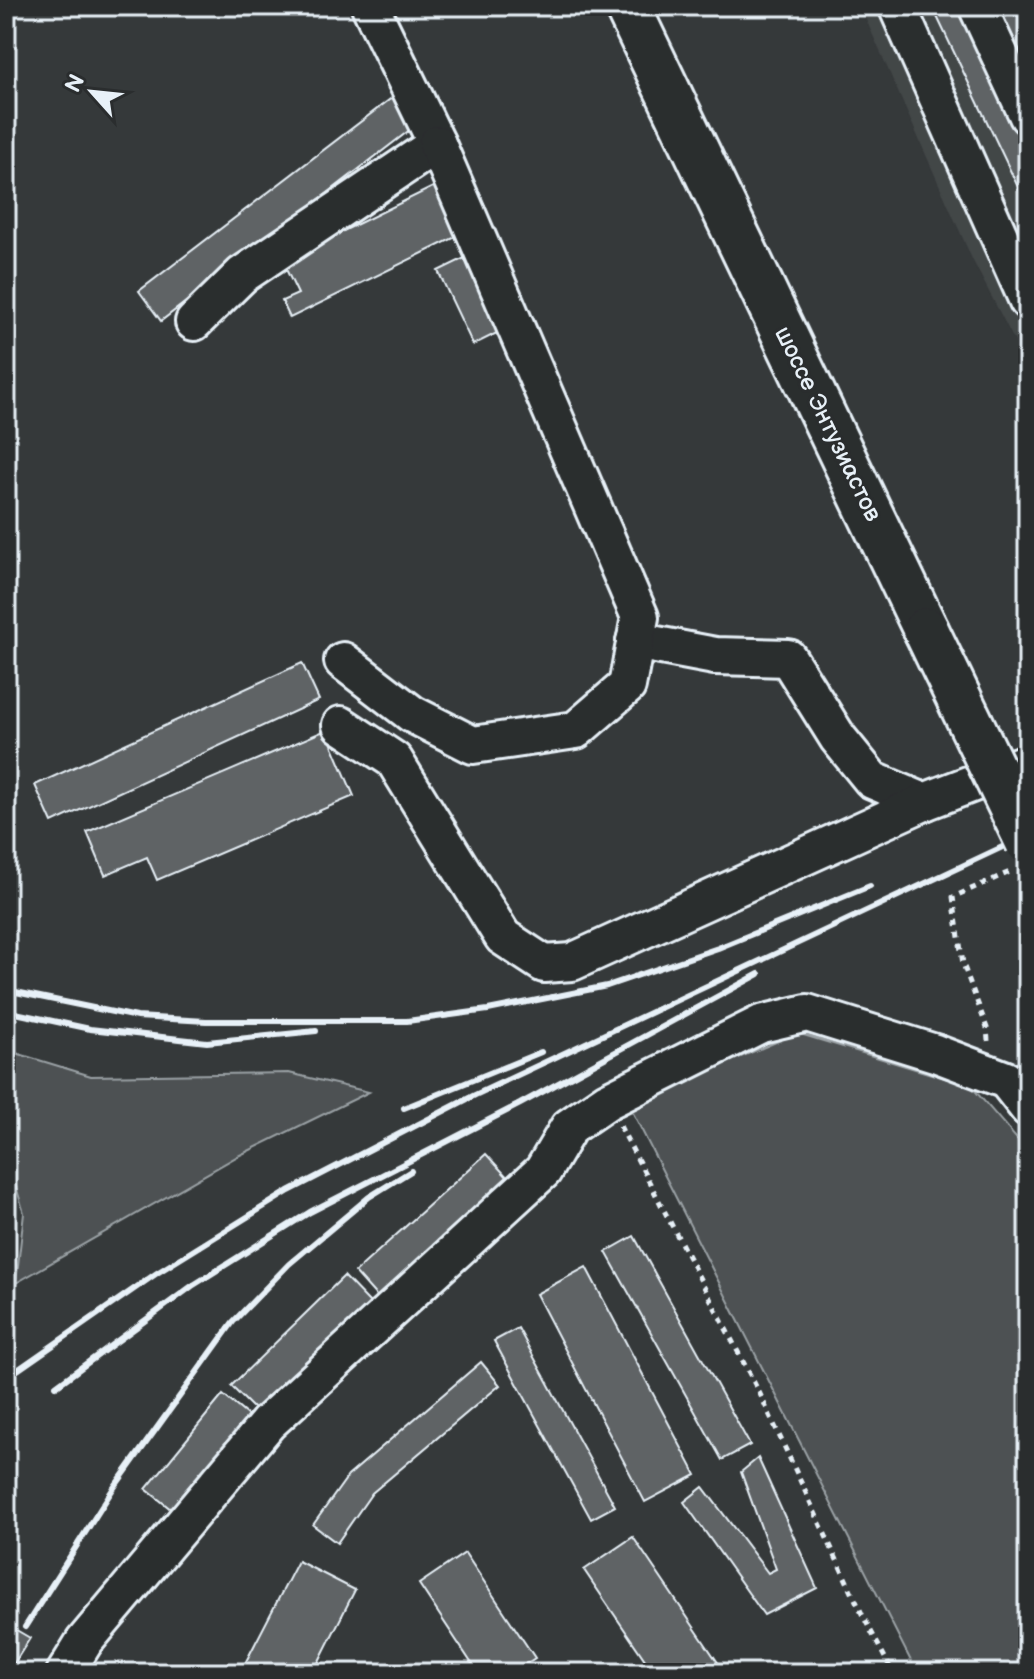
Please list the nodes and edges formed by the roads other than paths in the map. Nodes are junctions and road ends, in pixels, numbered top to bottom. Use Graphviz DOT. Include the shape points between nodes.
graph roads {
  1 [pos="370,6"];
  2 [pos="627,6"];
  3 [pos="897,6"];
  4 [pos="977,6"];
  5 [pos="1028,116"];
  6 [pos="437,144"];
  7 [pos="1028,301"];
  8 [pos="194,322"];
  9 [pos="635,641"];
  10 [pos="343,661"];
  11 [pos="341,725"];
  12 [pos="1028,762"];
  13 [pos="924,802"];
  14 [pos="1022,856"];
  15 [pos="1028,1108"];
  16 [pos="65,1673"];
  1 -- 6 [label="lane"];
  2 -- 14 [label="main road, шоссе Энтузиастов, bridge" via="926,630"];
  3 -- 7 [label="lane"];
  4 -- 5 [label="lane"];
  6 -- 8 [label="lane" via="242,275"];
  6 -- 9 [label="lane" via="640,617"];
  9 -- 10 [label="lane" via="627,686 576,730 473,745 412,714"];
  9 -- 13 [label="lane" via="715,656 788,658 838,738 872,780"];
  11 -- 13 [label="lane" via="394,760 503,937 544,964 572,962"];
  12 -- 13 [label="lane"];
  15 -- 16 [label="lane" via="1006,1080 807,1013 761,1024 607,1101 569,1127 543,1171 268,1423 84,1642"];
}
